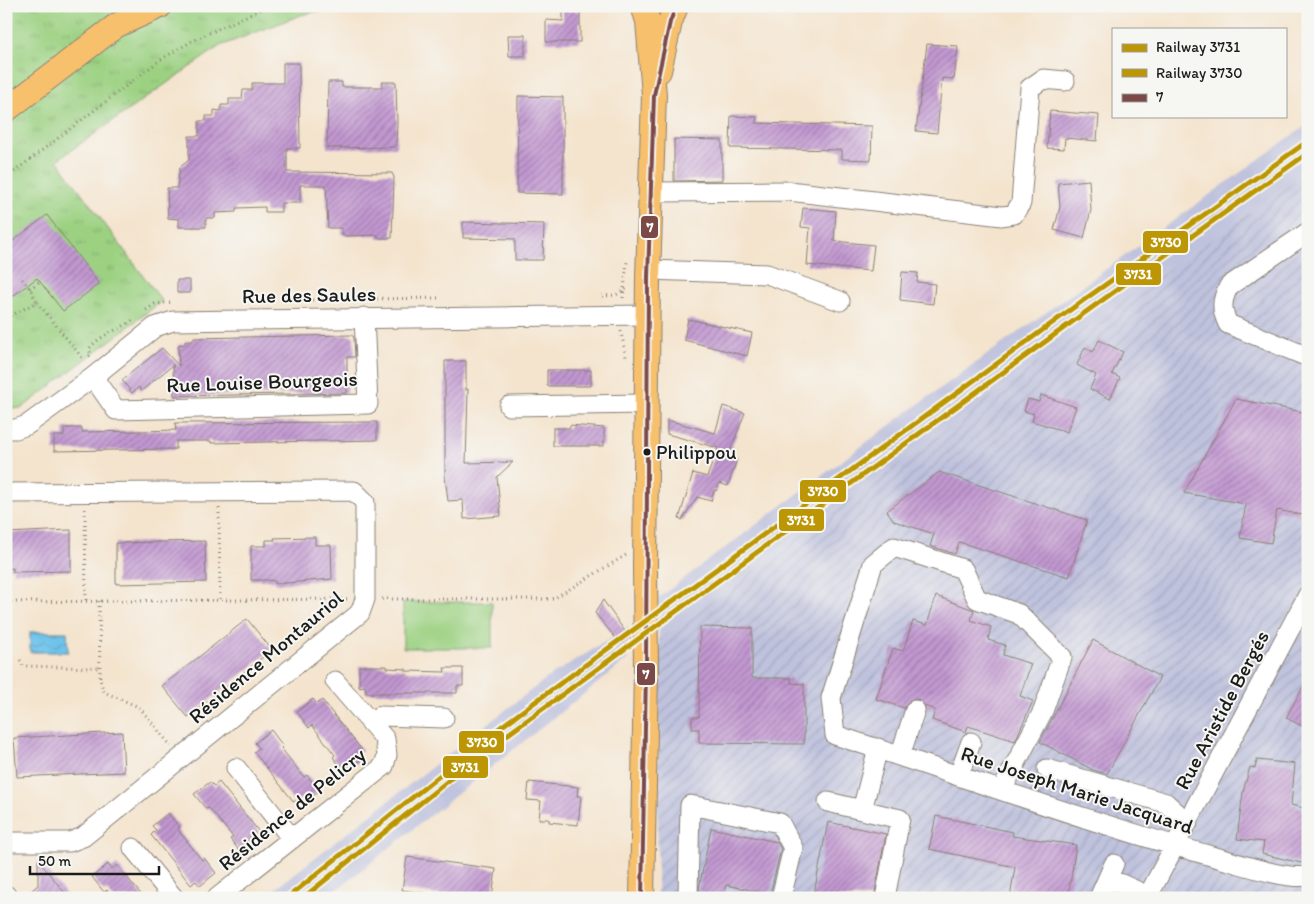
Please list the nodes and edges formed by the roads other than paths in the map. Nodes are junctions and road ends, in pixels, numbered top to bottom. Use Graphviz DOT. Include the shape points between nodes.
graph roads {
  1 [pos="160,6"];
  2 [pos="643,6"];
  3 [pos="676,6"];
  4 [pos="1065,81"];
  5 [pos="654,95"];
  6 [pos="6,110"];
  7 [pos="652,192"];
  8 [pos="1308,232"];
  9 [pos="648,270"];
  10 [pos="840,301"];
  11 [pos="648,315"];
  12 [pos="364,317"];
  13 [pos="1308,357"];
  14 [pos="93,377"];
  15 [pos="647,404"];
  16 [pos="510,406"];
  17 [pos="6,429"];
  18 [pos="6,494"];
  19 [pos="1308,595"];
  20 [pos="335,681"];
  21 [pos="915,710"];
  22 [pos="444,718"];
  23 [pos="371,723"];
  24 [pos="971,742"];
  25 [pos="878,748"];
  26 [pos="900,756"];
  27 [pos="236,768"];
  28 [pos="1048,769"];
  29 [pos="959,775"];
  30 [pos="1002,790"];
  31 [pos="828,802"];
  32 [pos="862,810"];
  33 [pos="1188,823"];
  34 [pos="292,839"];
  35 [pos="6,842"];
  36 [pos="1176,846"];
  37 [pos="134,848"];
  38 [pos="1308,876"];
  39 [pos="1148,897"];
  40 [pos="174,898"];
  41 [pos="217,898"];
  42 [pos="642,898"];
  43 [pos="691,898"];
  44 [pos="781,898"];
  45 [pos="885,898"];
  46 [pos="1099,898"];
  1 -- 6 [label="main road" via="118,25"];
  2 -- 5 [label="main road" via="648,21"];
  3 -- 5 [label="main road"];
  4 -- 7 [label="street" via="1043,79 1030,88 1021,203 1014,214 1002,216 789,191"];
  5 -- 7 [label="main road"];
  7 -- 9 [label="main road"];
  8 -- 13 [label="street" via="1229,286 1222,300 1228,324"];
  9 -- 10 [label="street" via="767,274"];
  9 -- 11 [label="main road"];
  11 -- 12 [label="street, Rue des Saules"];
  11 -- 15 [label="main road"];
  12 -- 14 [label="street, Rue des Saules" via="173,321 156,327"];
  12 -- 14 [label="street, Rue Louise Bourgeois" via="368,404 116,410"];
  14 -- 17 [label="street, Rue des Saules" via="27,424"];
  15 -- 16 [label="street"];
  15 -- 42 [label="main road"];
  18 -- 35 [label="street, Résidence Montauriol" via="354,491 365,502 365,599 360,613 83,836 70,842"];
  19 -- 33 [label="street, Rue Aristide Bergés"];
  20 -- 23 [label="street, Résidence de Pelicry"];
  21 -- 26 [label="street"];
  22 -- 23 [label="street" via="381,716"];
  23 -- 34 [label="street, Résidence de Pelicry" via="385,739 387,755 384,766"];
  24 -- 29 [label="street"];
  25 -- 26 [label="street, Rue Joseph Marie Jacquard"];
  25 -- 30 [label="street, Rue Joseph Marie Jacquard" via="835,735 831,698 873,564 894,547 963,569 977,599 1019,614 1062,657 1043,711"];
  25 -- 32 [label="street"];
  26 -- 29 [label="street, Rue Joseph Marie Jacquard"];
  27 -- 34 [label="street"];
  28 -- 33 [label="street" via="1166,804"];
  29 -- 30 [label="street, Rue Joseph Marie Jacquard"];
  30 -- 36 [label="street, Rue Joseph Marie Jacquard"];
  31 -- 32 [label="street"];
  32 -- 45 [label="street" via="900,819"];
  33 -- 36 [label="street, Rue Aristide Bergés"];
  34 -- 41 [label="street, Résidence de Pelicry"];
  36 -- 38 [label="street, Rue Joseph Marie Jacquard" via="1259,869"];
  36 -- 39 [label="street, Rue Aristide Bergés"];
  37 -- 40 [label="street"];
  39 -- 46 [label="street" via="1111,871"];
  43 -- 44 [label="street" via="688,895 690,805 780,823 793,848"];
}
